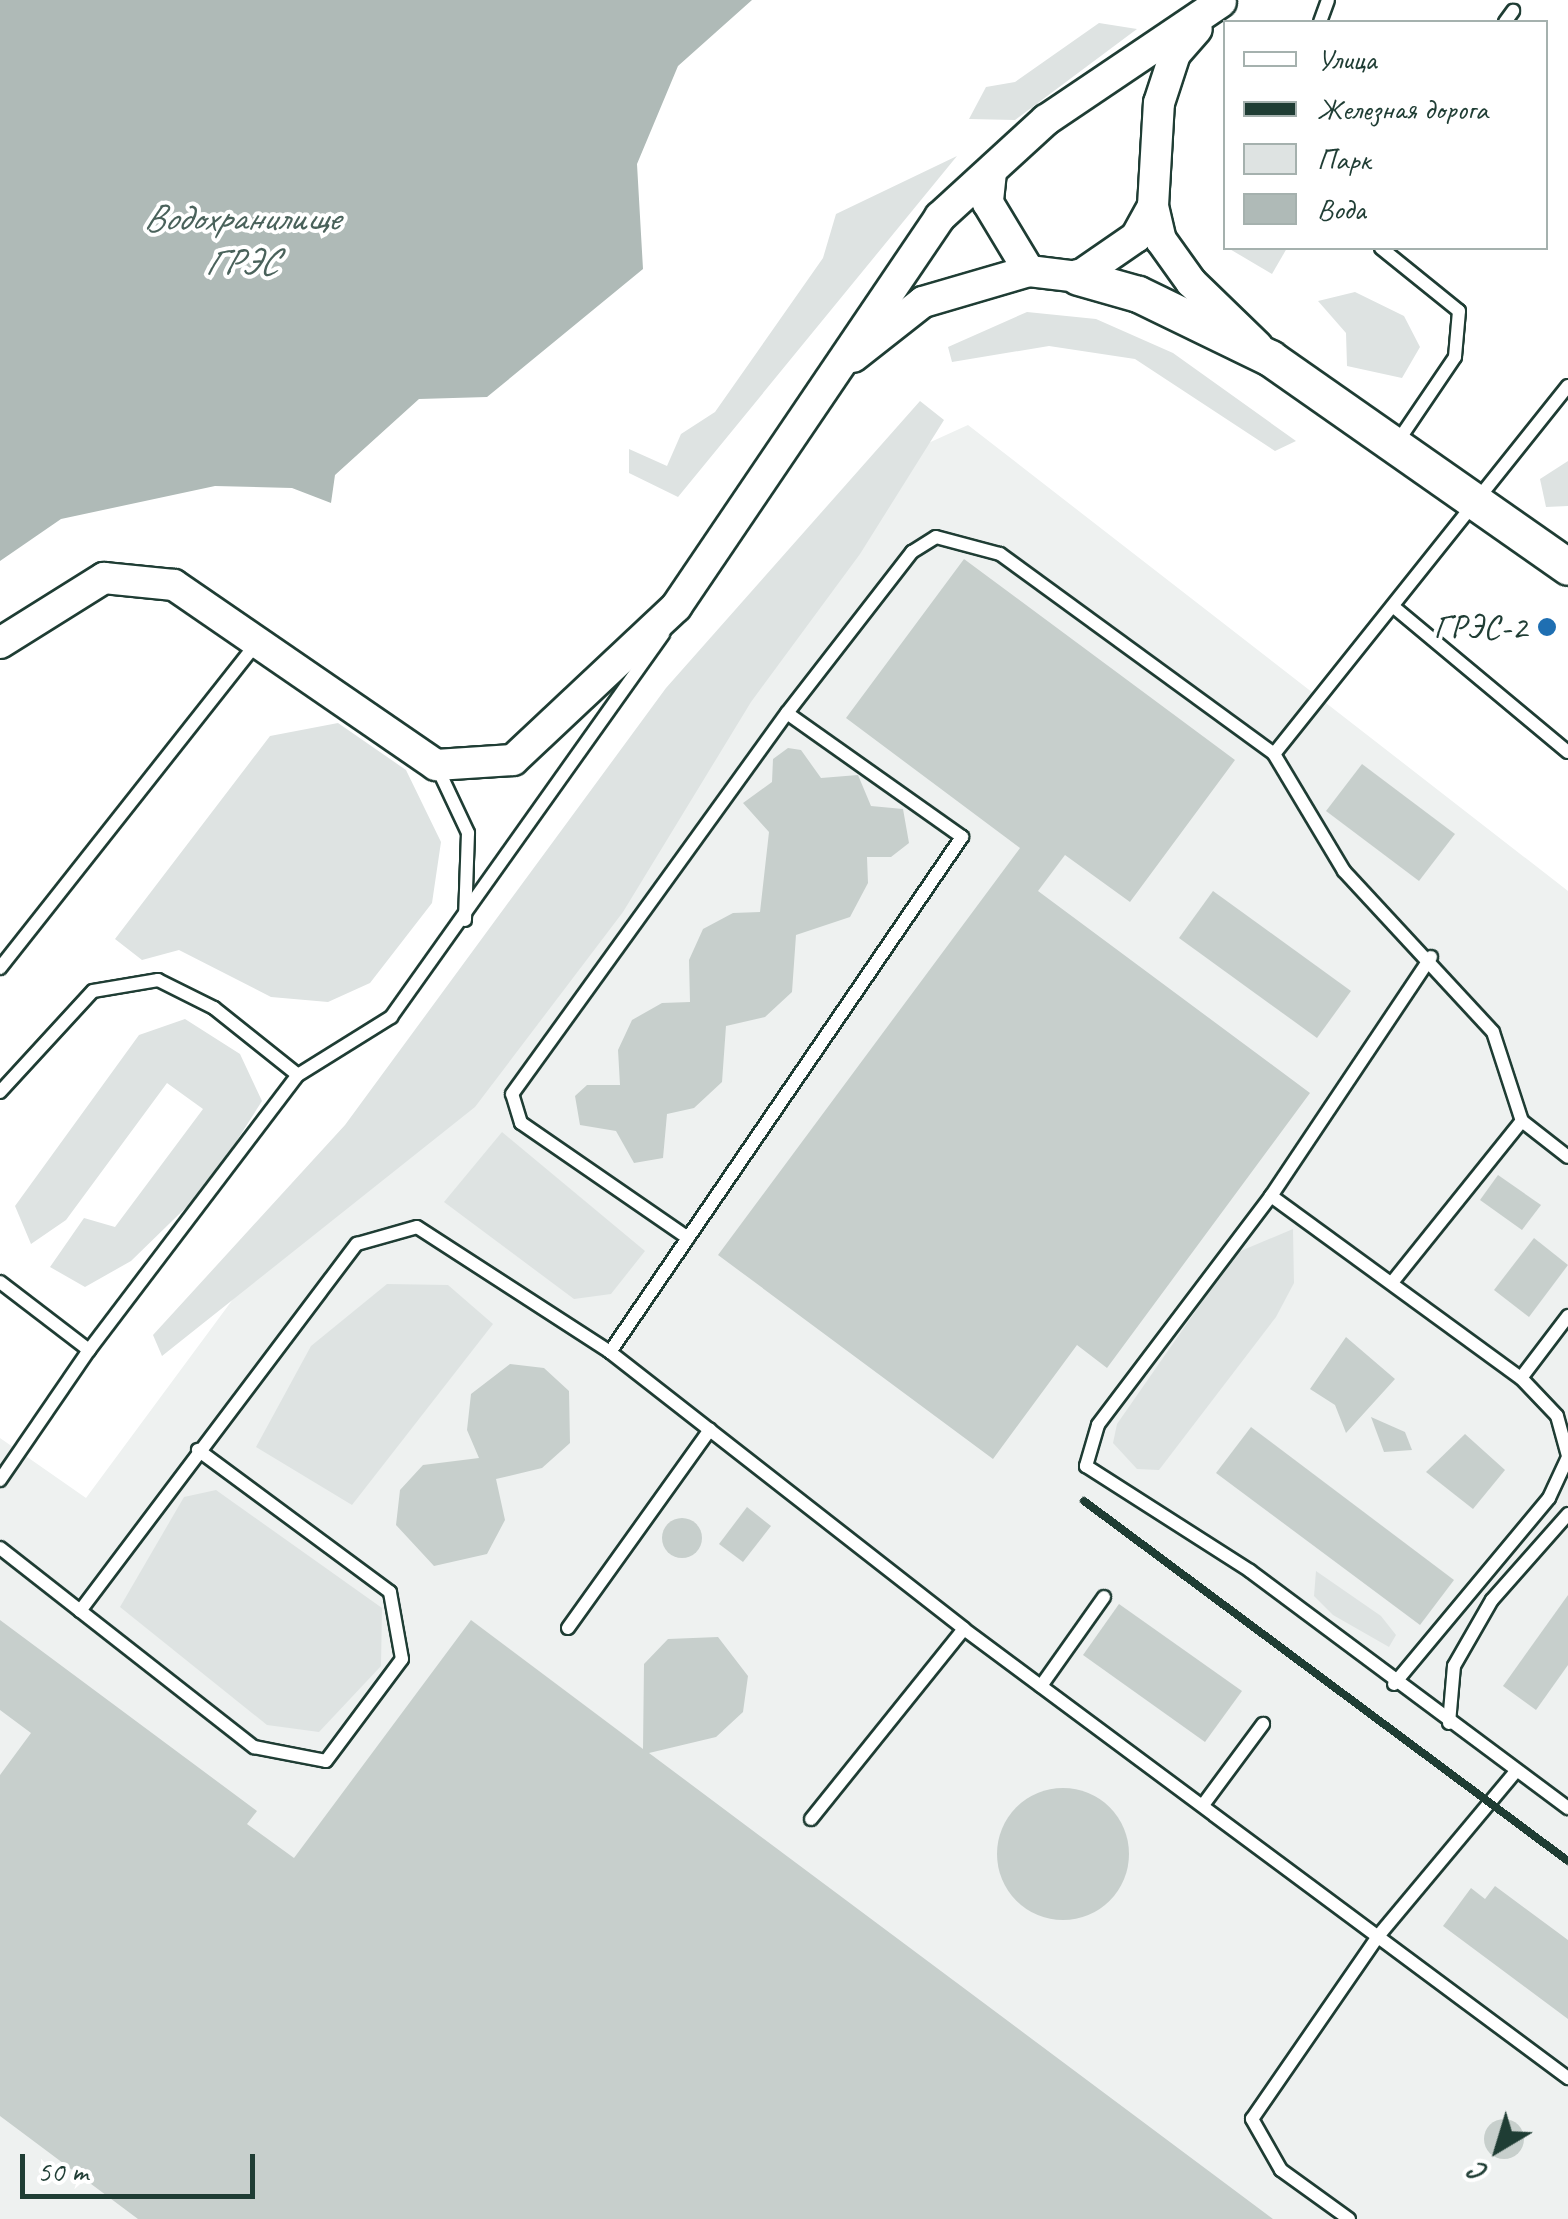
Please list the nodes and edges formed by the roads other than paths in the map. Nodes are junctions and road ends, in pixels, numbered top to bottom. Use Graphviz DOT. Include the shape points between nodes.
graph roads {
  1 [pos="1222,1"];
  2 [pos="990,172"];
  3 [pos="1154,206"];
  4 [pos="1383,250"];
  5 [pos="1029,271"];
  6 [pos="1078,277"];
  7 [pos="1270,358"];
  8 [pos="1568,386"];
  9 [pos="818,390"];
  10 [pos="1395,446"];
  11 [pos="1476,503"];
  12 [pos="1568,567"];
  13 [pos="676,606"];
  14 [pos="1395,608"];
  15 [pos="260,638"];
  16 [pos="0,642"];
  17 [pos="787,713"];
  18 [pos="1568,752"];
  19 [pos="1274,754"];
  20 [pos="436,765"];
  21 [pos="464,920"];
  22 [pos="1431,957"];
  23 [pos="0,968"];
  24 [pos="298,1075"];
  25 [pos="0,1092"];
  26 [pos="1522,1121"];
  27 [pos="1568,1157"];
  28 [pos="1271,1196"];
  29 [pos="688,1238"];
  30 [pos="1394,1280"];
  31 [pos="0,1282"];
  32 [pos="1568,1316"];
  33 [pos="89,1350"];
  34 [pos="610,1352"];
  35 [pos="1521,1378"];
  36 [pos="710,1430"];
  37 [pos="198,1450"];
  38 [pos="1568,1457"];
  39 [pos="0,1480"];
  40 [pos="1568,1514"];
  41 [pos="0,1548"];
  42 [pos="1104,1597"];
  43 [pos="80,1611"];
  44 [pos="568,1628"];
  45 [pos="964,1629"];
  46 [pos="1394,1684"];
  47 [pos="1041,1686"];
  48 [pos="1450,1723"];
  49 [pos="1263,1724"];
  50 [pos="1516,1770"];
  51 [pos="1202,1804"];
  52 [pos="1568,1808"];
  53 [pos="811,1819"];
  54 [pos="1380,1935"];
  55 [pos="1568,2078"];
  56 [pos="1349,2219"];
  1 -- 2 [label="street" via="1046,120"];
  1 -- 3 [label="street" via="1176,54 1158,103"];
  2 -- 5 [label="street" via="988,204"];
  2 -- 9 [label="street" via="940,217"];
  3 -- 6 [label="street" via="1136,236"];
  3 -- 7 [label="street" via="1161,240 1190,282"];
  4 -- 10 [label="lane" via="1458,311 1455,357"];
  5 -- 6 [label="street"];
  5 -- 9 [label="street" via="923,302"];
  6 -- 7 [label="main road" via="1138,294"];
  7 -- 10 [label="main road"];
  8 -- 11 [label="lane"];
  9 -- 13 [label="street"];
  10 -- 11 [label="main road"];
  11 -- 12 [label="main road"];
  11 -- 14 [label="lane"];
  13 -- 20 [label="street" via="513,760"];
  13 -- 21 [label="lane" via="646,668"];
  14 -- 18 [label="lane"];
  14 -- 19 [label="lane"];
  15 -- 16 [label="street" via="174,585 104,578"];
  15 -- 20 [label="street"];
  15 -- 23 [label="lane"];
  17 -- 19 [label="lane" via="912,552 936,537 964,537 1000,554"];
  17 -- 29 [label="lane" via="962,837"];
  17 -- 29 [label="lane" via="512,1094 522,1122"];
  19 -- 22 [label="lane" via="1344,871"];
  20 -- 21 [label="lane" via="468,833"];
  21 -- 24 [label="lane" via="391,1017"];
  22 -- 26 [label="lane" via="1492,1032"];
  22 -- 28 [label="lane"];
  24 -- 25 [label="lane" via="214,1008 158,980 93,991"];
  24 -- 33 [label="lane"];
  26 -- 27 [label="lane"];
  26 -- 30 [label="lane"];
  28 -- 30 [label="lane"];
  28 -- 46 [label="lane" via="1098,1426 1086,1466 1250,1571"];
  29 -- 34 [label="lane"];
  30 -- 35 [label="lane"];
  31 -- 33 [label="lane"];
  32 -- 35 [label="lane"];
  33 -- 39 [label="lane"];
  34 -- 36 [label="lane"];
  34 -- 37 [label="lane" via="417,1226 357,1244"];
  35 -- 38 [label="lane" via="1557,1416"];
  36 -- 44 [label="lane"];
  36 -- 45 [label="lane"];
  37 -- 43 [label="lane"];
  37 -- 43 [label="lane" via="390,1592 402,1660 326,1760 254,1747"];
  38 -- 46 [label="lane" via="1549,1498"];
  40 -- 48 [label="lane" via="1492,1600 1454,1666"];
  41 -- 43 [label="lane"];
  42 -- 47 [label="lane"];
  45 -- 47 [label="lane"];
  45 -- 53 [label="lane"];
  46 -- 48 [label="lane"];
  47 -- 51 [label="lane"];
  48 -- 50 [label="lane"];
  49 -- 51 [label="lane"];
  50 -- 52 [label="lane"];
  50 -- 54 [label="lane"];
  51 -- 54 [label="lane"];
  54 -- 55 [label="lane"];
  54 -- 56 [label="lane" via="1252,2119 1281,2170"];
}
